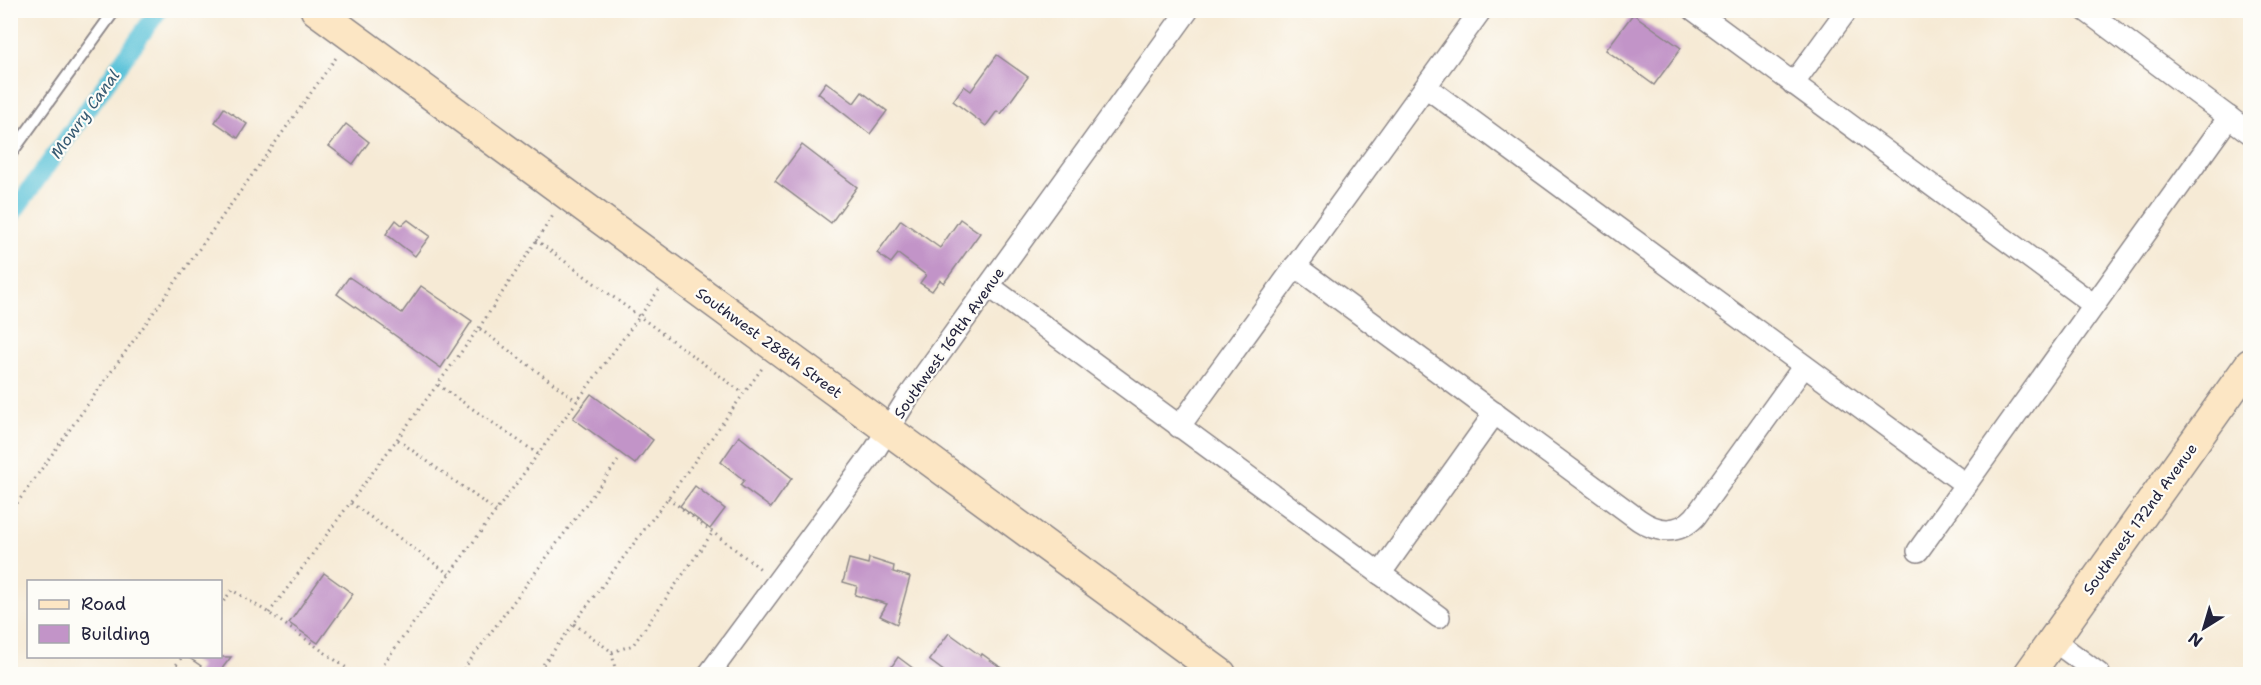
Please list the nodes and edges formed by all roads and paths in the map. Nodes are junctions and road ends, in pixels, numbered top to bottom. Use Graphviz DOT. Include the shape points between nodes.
graph roads {
  1 [pos="115,10"];
  2 [pos="316,10"];
  3 [pos="1188,10"];
  4 [pos="1481,10"];
  5 [pos="1694,10"];
  6 [pos="1846,10"];
  7 [pos="2085,10"];
  8 [pos="351,36"];
  9 [pos="1793,84"];
  10 [pos="1426,87"];
  11 [pos="2229,117"];
  12 [pos="2250,133"];
  13 [pos="10,155"];
  14 [pos="567,195"];
  15 [pos="536,240"];
  16 [pos="1294,266"];
  17 [pos="672,272"];
  18 [pos="988,286"];
  19 [pos="2094,305"];
  20 [pos="640,316"];
  21 [pos="479,328"];
  22 [pos="775,347"];
  23 [pos="2250,364"];
  24 [pos="1804,366"];
  25 [pos="438,384"];
  26 [pos="743,393"];
  27 [pos="577,401"];
  28 [pos="1495,413"];
  29 [pos="1179,427"];
  30 [pos="888,430"];
  31 [pos="397,439"];
  32 [pos="538,454"];
  33 [pos="618,461"];
  34 [pos="1965,484"];
  35 [pos="668,498"];
  36 [pos="350,502"];
  37 [pos="496,511"];
  38 [pos="10,513"];
  39 [pos="713,532"];
  40 [pos="1918,551"];
  41 [pos="449,574"];
  42 [pos="1380,574"];
  43 [pos="777,581"];
  44 [pos="222,603"];
  45 [pos="270,613"];
  46 [pos="1438,617"];
  47 [pos="574,624"];
  48 [pos="2053,640"];
  49 [pos="612,652"];
  50 [pos="182,658"];
  51 [pos="384,663"];
  52 [pos="169,675"];
  53 [pos="355,675"];
  54 [pos="460,675"];
  55 [pos="536,675"];
  56 [pos="611,675"];
  57 [pos="709,675"];
  58 [pos="1221,675"];
  59 [pos="2029,675"];
  60 [pos="2099,675"];
  1 -- 13 [label="lane"];
  2 -- 8 [label="street, Southwest 288th Street"];
  3 -- 18 [label="street, Southwest 169th Avenue"];
  4 -- 10 [label="street"];
  5 -- 9 [label="street"];
  6 -- 9 [label="street"];
  7 -- 11 [label="street"];
  8 -- 14 [label="street, Southwest 288th Street"];
  8 -- 38 [label="path"];
  9 -- 19 [label="street"];
  10 -- 16 [label="street"];
  10 -- 24 [label="street"];
  11 -- 12 [label="street"];
  11 -- 19 [label="street"];
  14 -- 15 [label="path"];
  14 -- 17 [label="street, Southwest 288th Street"];
  15 -- 20 [label="path"];
  15 -- 21 [label="path"];
  16 -- 28 [label="street"];
  16 -- 29 [label="street"];
  17 -- 20 [label="path"];
  17 -- 22 [label="street, Southwest 288th Street"];
  18 -- 29 [label="street"];
  18 -- 30 [label="street, Southwest 169th Avenue"];
  19 -- 34 [label="street"];
  20 -- 26 [label="path"];
  20 -- 27 [label="path"];
  21 -- 25 [label="path"];
  21 -- 27 [label="path"];
  22 -- 26 [label="path"];
  22 -- 30 [label="street, Southwest 288th Street"];
  23 -- 48 [label="street, Southwest 172nd Avenue"];
  24 -- 28 [label="street" via="1699,514 1688,524 1671,530 1645,524"];
  24 -- 34 [label="street"];
  25 -- 31 [label="path"];
  25 -- 32 [label="path"];
  26 -- 35 [label="path"];
  27 -- 32 [label="path"];
  28 -- 42 [label="street"];
  29 -- 42 [label="street"];
  30 -- 43 [label="street, Southwest 169th Avenue"];
  30 -- 58 [label="street, Southwest 288th Street"];
  31 -- 36 [label="path"];
  31 -- 37 [label="path"];
  32 -- 37 [label="path"];
  33 -- 54 [label="path"];
  34 -- 40 [label="street"];
  35 -- 39 [label="path"];
  35 -- 47 [label="path"];
  36 -- 41 [label="path"];
  36 -- 45 [label="path"];
  37 -- 41 [label="path"];
  39 -- 43 [label="path"];
  39 -- 49 [label="path" via="633,645"];
  41 -- 51 [label="path"];
  42 -- 46 [label="street"];
  43 -- 57 [label="street, Southwest 169th Avenue"];
  44 -- 45 [label="path" via="232,590"];
  45 -- 53 [label="path"];
  47 -- 49 [label="path"];
  47 -- 55 [label="path"];
  48 -- 59 [label="street, Southwest 172nd Avenue"];
  48 -- 60 [label="street"];
  49 -- 56 [label="path" via="615,669"];
  50 -- 52 [label="path"];
}
